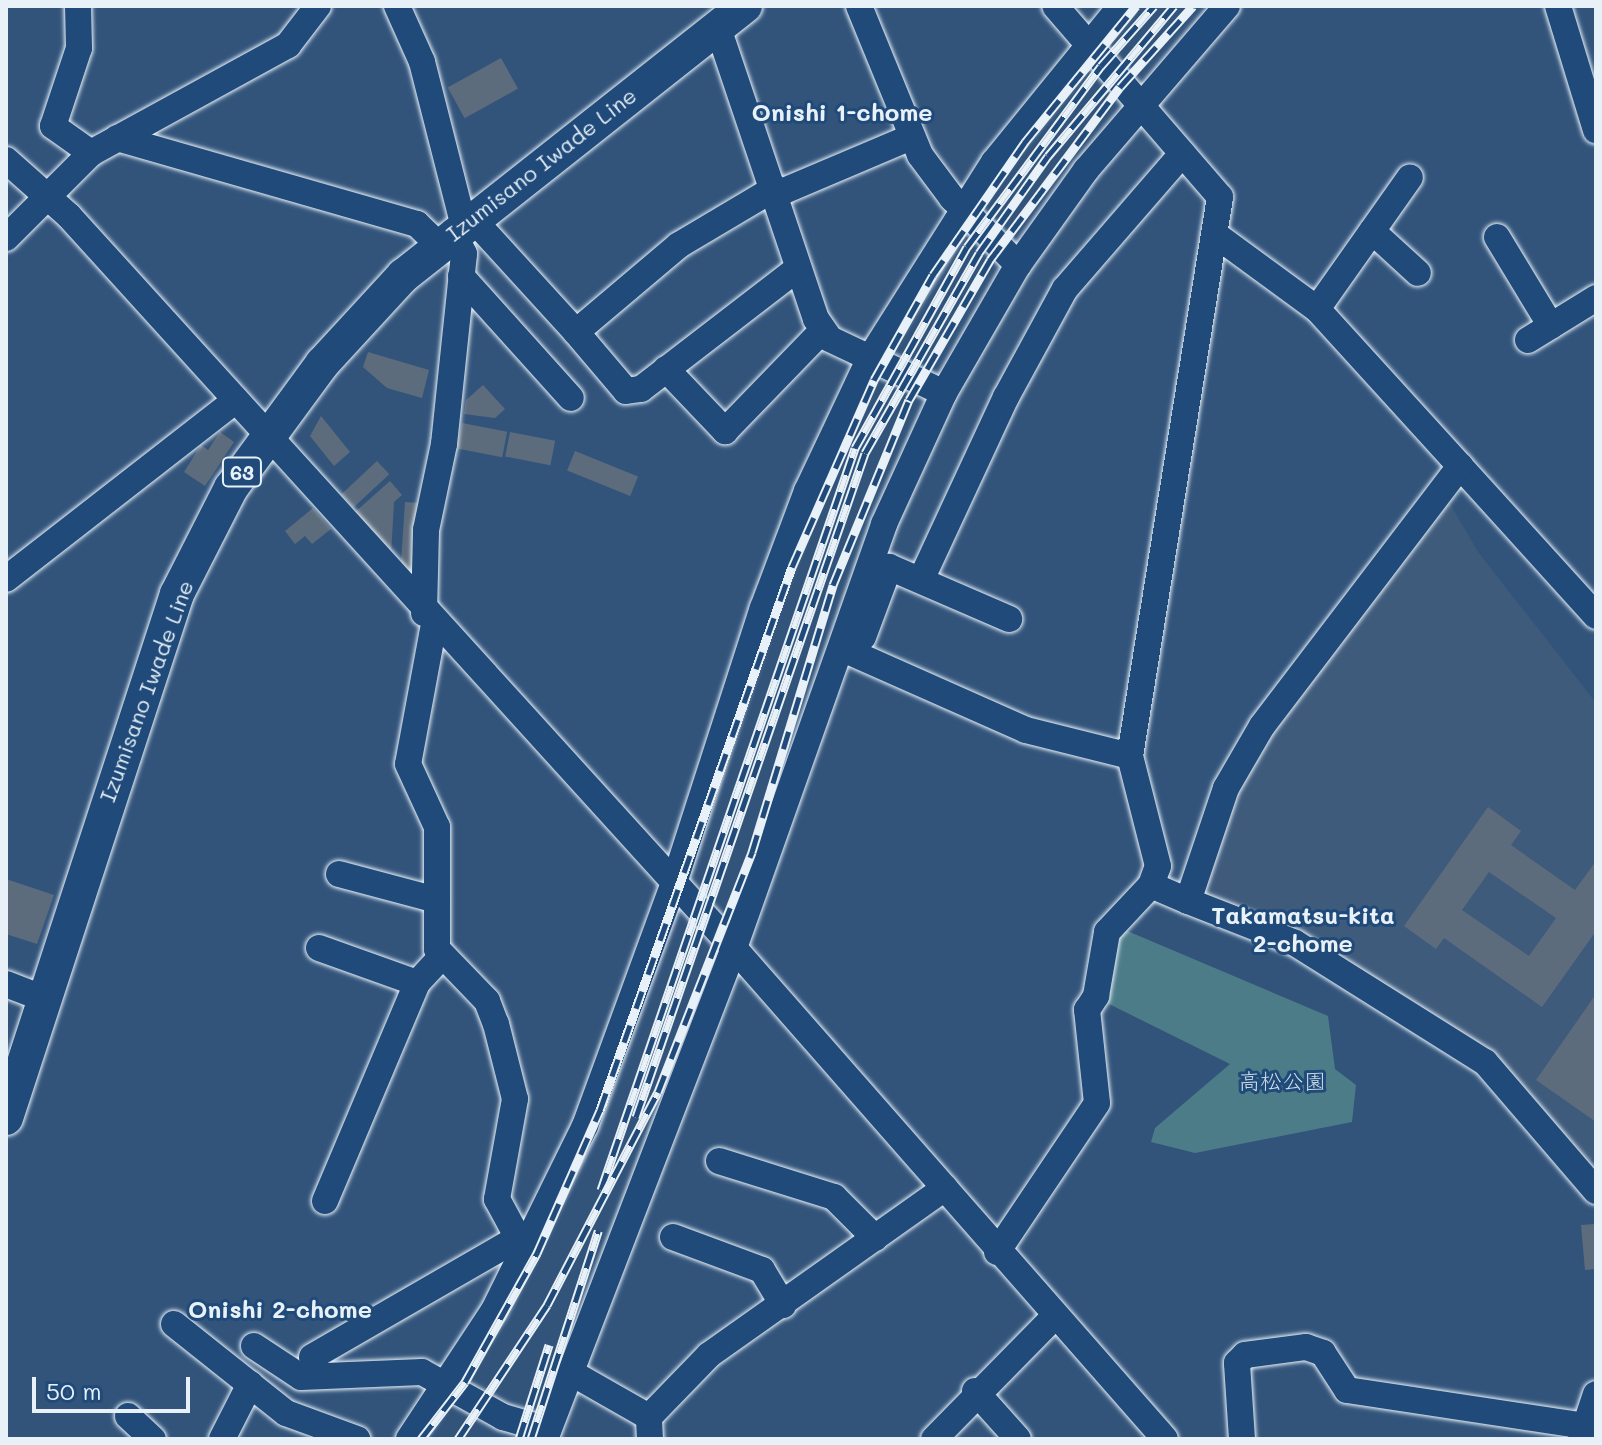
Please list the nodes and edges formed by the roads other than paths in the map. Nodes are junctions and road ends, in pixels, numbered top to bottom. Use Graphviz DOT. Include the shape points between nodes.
graph roads {
  1 [pos="78,6"];
  2 [pos="318,6"];
  3 [pos="397,6"];
  4 [pos="745,6"];
  5 [pos="859,6"];
  6 [pos="1055,6"];
  7 [pos="1121,6"];
  8 [pos="1227,6"];
  9 [pos="1558,6"];
  10 [pos="718,28"];
  11 [pos="1085,43"];
  12 [pos="1141,105"];
  13 [pos="1594,118"];
  14 [pos="911,137"];
  15 [pos="117,138"];
  16 [pos="91,153"];
  17 [pos="1182,154"];
  18 [pos="6,160"];
  19 [pos="1410,177"];
  20 [pos="776,191"];
  21 [pos="48,196"];
  22 [pos="964,210"];
  23 [pos="456,229"];
  24 [pos="1372,231"];
  25 [pos="1216,235"];
  26 [pos="1497,237"];
  27 [pos="6,238"];
  28 [pos="1018,265"];
  29 [pos="798,268"];
  30 [pos="1418,273"];
  31 [pos="461,276"];
  32 [pos="1596,298"];
  33 [pos="1317,309"];
  34 [pos="823,330"];
  35 [pos="576,332"];
  36 [pos="870,358"];
  37 [pos="666,369"];
  38 [pos="944,393"];
  39 [pos="571,398"];
  40 [pos="236,400"];
  41 [pos="268,434"];
  42 [pos="1460,466"];
  43 [pos="6,579"];
  44 [pos="921,580"];
  45 [pos="1596,616"];
  46 [pos="429,618"];
  47 [pos="1009,619"];
  48 [pos="849,652"];
  49 [pos="841,701"];
  50 [pos="1130,756"];
  51 [pos="339,874"];
  52 [pos="1151,885"];
  53 [pos="673,886"];
  54 [pos="437,900"];
  55 [pos="1188,901"];
  56 [pos="319,948"];
  57 [pos="734,948"];
  58 [pos="441,957"];
  59 [pos="417,983"];
  60 [pos="6,984"];
  61 [pos="45,999"];
  62 [pos="6,1118"];
  63 [pos="719,1161"];
  64 [pos="945,1188"];
  65 [pos="1596,1191"];
  66 [pos="325,1201"];
  67 [pos="673,1237"];
  68 [pos="875,1238"];
  69 [pos="523,1239"];
  70 [pos="997,1252"];
  71 [pos="783,1305"];
  72 [pos="1055,1316"];
  73 [pos="174,1324"];
  74 [pos="254,1346"];
  75 [pos="312,1357"];
  76 [pos="570,1372"];
  77 [pos="448,1382"];
  78 [pos="250,1384"];
  79 [pos="975,1391"];
  80 [pos="1596,1394"];
  81 [pos="128,1416"];
  82 [pos="500,1428"];
  83 [pos="650,1428"];
  84 [pos="1584,1432"];
  85 [pos="547,1434"];
  86 [pos="153,1439"];
  87 [pos="222,1439"];
  88 [pos="357,1439"];
  89 [pos="409,1439"];
  90 [pos="934,1439"];
  91 [pos="1018,1439"];
  92 [pos="1165,1439"];
  93 [pos="1242,1439"];
  1 -- 16 [label="street" via="79,48 53,126"];
  2 -- 15 [label="street" via="288,45"];
  3 -- 23 [label="street" via="422,62"];
  4 -- 10 [label="main road, Izumisano Iwade Line / 63"];
  5 -- 14 [label="street"];
  6 -- 11 [label="street"];
  7 -- 11 [label="street"];
  8 -- 12 [label="street"];
  9 -- 13 [label="street"];
  10 -- 20 [label="street"];
  10 -- 23 [label="main road, Izumisano Iwade Line / 63"];
  11 -- 12 [label="street"];
  11 -- 22 [label="street"];
  12 -- 17 [label="street"];
  12 -- 28 [label="street"];
  14 -- 20 [label="street"];
  14 -- 22 [label="street"];
  15 -- 16 [label="street"];
  15 -- 23 [label="street" via="417,224"];
  16 -- 21 [label="street"];
  17 -- 25 [label="street" via="1220,197"];
  17 -- 44 [label="street" via="1065,289 1006,397"];
  18 -- 21 [label="street"];
  19 -- 24 [label="street"];
  20 -- 29 [label="street"];
  20 -- 35 [label="street" via="679,245"];
  21 -- 27 [label="street"];
  21 -- 40 [label="street"];
  22 -- 28 [label="street"];
  22 -- 36 [label="street"];
  23 -- 31 [label="street" via="464,254"];
  23 -- 35 [label="street"];
  23 -- 41 [label="main road, Izumisano Iwade Line / 63" via="322,364"];
  24 -- 30 [label="street"];
  24 -- 33 [label="street"];
  25 -- 33 [label="street"];
  25 -- 50 [label="street"];
  26 -- 32 [label="street" via="1540,333"];
  28 -- 38 [label="street"];
  29 -- 34 [label="street"];
  29 -- 37 [label="street"];
  31 -- 39 [label="street"];
  31 -- 46 [label="street" via="444,444 426,530"];
  33 -- 42 [label="street"];
  34 -- 36 [label="street"];
  34 -- 37 [label="street" via="725,431"];
  35 -- 37 [label="street" via="626,391 641,389"];
  36 -- 38 [label="street"];
  36 -- 53 [label="street" via="807,491 768,594"];
  38 -- 48 [label="street" via="884,524"];
  40 -- 41 [label="street"];
  40 -- 43 [label="street"];
  41 -- 46 [label="street"];
  41 -- 61 [label="main road, Izumisano Iwade Line / 63" via="231,488 177,594"];
  42 -- 45 [label="street"];
  42 -- 55 [label="street" via="1262,726 1226,788"];
  44 -- 47 [label="street"];
  44 -- 48 [label="street" via="889,567"];
  46 -- 53 [label="street"];
  46 -- 54 [label="street" via="408,764 437,827"];
  48 -- 49 [label="street"];
  48 -- 50 [label="street" via="1026,730"];
  48 -- 57 [label="street"];
  50 -- 52 [label="street" via="1158,866"];
  51 -- 54 [label="street"];
  52 -- 55 [label="street"];
  52 -- 70 [label="street" via="1107,932 1096,996 1087,1010 1097,1103"];
  53 -- 57 [label="street"];
  53 -- 69 [label="street" via="585,1126"];
  54 -- 58 [label="street"];
  55 -- 65 [label="street" via="1295,943 1485,1062"];
  56 -- 59 [label="street"];
  57 -- 64 [label="street"];
  57 -- 76 [label="street"];
  58 -- 59 [label="street"];
  58 -- 69 [label="street" via="487,1001 496,1024 515,1099 497,1199"];
  59 -- 66 [label="street"];
  60 -- 61 [label="street"];
  61 -- 62 [label="main road, Izumisano Iwade Line / 63"];
  63 -- 68 [label="street" via="834,1197"];
  64 -- 68 [label="street"];
  64 -- 70 [label="street"];
  67 -- 71 [label="street" via="762,1270"];
  68 -- 71 [label="street"];
  69 -- 75 [label="street"];
  69 -- 77 [label="street"];
  70 -- 72 [label="street"];
  71 -- 83 [label="street" via="709,1355"];
  72 -- 79 [label="street"];
  72 -- 92 [label="street"];
  73 -- 78 [label="street"];
  74 -- 77 [label="street" via="301,1377 422,1372"];
  76 -- 83 [label="street"];
  76 -- 85 [label="street"];
  77 -- 82 [label="street"];
  77 -- 89 [label="street"];
  78 -- 87 [label="street"];
  78 -- 88 [label="street" via="286,1413"];
  79 -- 90 [label="street"];
  79 -- 91 [label="street"];
  80 -- 84 [label="street"];
  81 -- 86 [label="street"];
  82 -- 85 [label="street"];
  84 -- 93 [label="street" via="1347,1390 1323,1353 1306,1347 1245,1355 1237,1363"];
}
